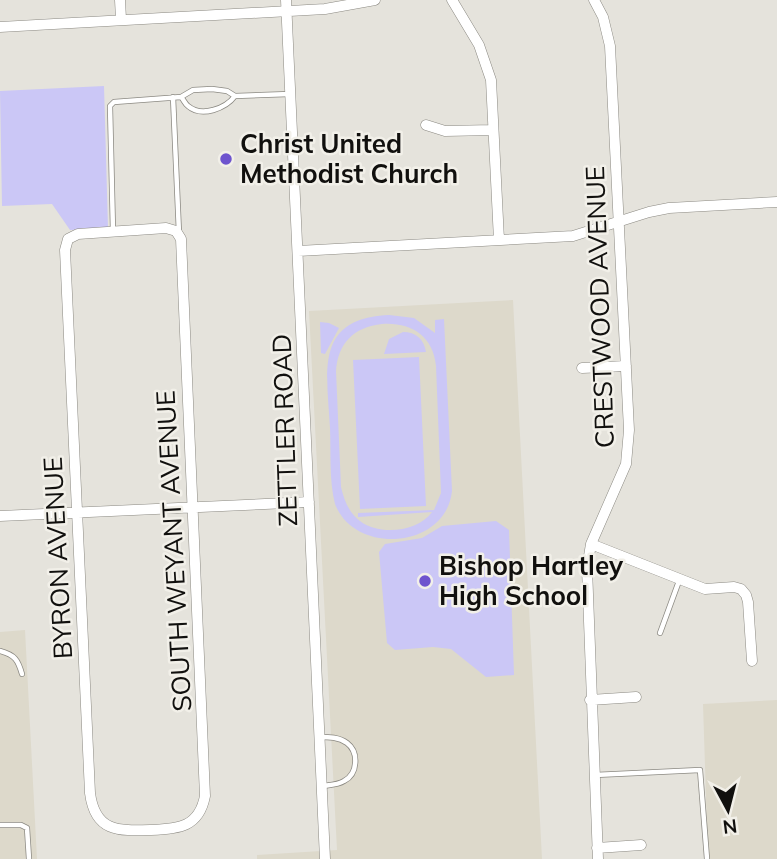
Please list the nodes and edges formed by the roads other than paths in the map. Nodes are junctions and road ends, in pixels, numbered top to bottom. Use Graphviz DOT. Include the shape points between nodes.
graph roads {
  1 [pos="120,0"];
  2 [pos="375,0"];
  3 [pos="452,0"];
  4 [pos="594,0"];
  5 [pos="286,5"];
  6 [pos="121,19"];
  7 [pos="0,27"];
  8 [pos="290,93"];
  9 [pos="235,96"];
  10 [pos="173,97"];
  11 [pos="181,97"];
  12 [pos="426,125"];
  13 [pos="494,130"];
  14 [pos="777,202"];
  15 [pos="619,221"];
  16 [pos="113,231"];
  17 [pos="179,233"];
  18 [pos="499,240"];
  19 [pos="298,251"];
  20 [pos="626,366"];
  21 [pos="582,368"];
  22 [pos="309,502"];
  23 [pos="194,508"];
  24 [pos="77,512"];
  25 [pos="0,516"];
  26 [pos="591,544"];
  27 [pos="680,579"];
  28 [pos="660,633"];
  29 [pos="0,651"];
  30 [pos="752,661"];
  31 [pos="22,674"];
  32 [pos="636,697"];
  33 [pos="590,700"];
  34 [pos="319,737"];
  35 [pos="594,775"];
  36 [pos="322,786"];
  37 [pos="0,825"];
  38 [pos="151,830"];
  39 [pos="641,845"];
  40 [pos="597,848"];
  41 [pos="29,859"];
  42 [pos="325,859"];
  43 [pos="598,859"];
  44 [pos="707,859"];
  1 -- 6 [label="street"];
  2 -- 5 [label="street" via="325,9"];
  3 -- 13 [label="street" via="488,66"];
  4 -- 15 [label="street, CRESTWOOD AVENUE" via="610,46"];
  5 -- 6 [label="street"];
  5 -- 8 [label="street, ZETTLER ROAD"];
  6 -- 7 [label="street"];
  8 -- 9 [label="lane"];
  8 -- 19 [label="street, ZETTLER ROAD"];
  9 -- 11 [label="lane" via="212,89 193,90"];
  9 -- 11 [label="lane" via="229,105 215,110 198,110"];
  10 -- 11 [label="lane"];
  10 -- 16 [label="lane" via="110,106"];
  10 -- 17 [label="lane"];
  12 -- 13 [label="street" via="445,131"];
  13 -- 18 [label="street"];
  14 -- 15 [label="street" via="668,208"];
  15 -- 18 [label="street" via="573,236"];
  15 -- 20 [label="street, CRESTWOOD AVENUE"];
  16 -- 17 [label="street" via="166,228"];
  16 -- 24 [label="street, BYRON AVENUE" via="78,234 68,239 65,250"];
  17 -- 23 [label="street, SOUTH WEYANT AVENUE"];
  18 -- 19 [label="street"];
  19 -- 22 [label="street, ZETTLER ROAD"];
  20 -- 21 [label="street"];
  20 -- 26 [label="street, CRESTWOOD AVENUE" via="626,464"];
  22 -- 23 [label="street"];
  22 -- 34 [label="street, ZETTLER ROAD"];
  23 -- 24 [label="street"];
  23 -- 38 [label="street, SOUTH WEYANT AVENUE" via="205,796 190,823"];
  24 -- 25 [label="street"];
  24 -- 38 [label="street, BYRON AVENUE" via="91,802 98,818 114,829"];
  26 -- 27 [label="street"];
  26 -- 33 [label="street, CRESTWOOD AVENUE" via="586,590"];
  27 -- 28 [label="lane"];
  27 -- 30 [label="street" via="705,589 741,589 746,595"];
  29 -- 31 [label="lane" via="12,654"];
  32 -- 33 [label="street"];
  33 -- 35 [label="street, CRESTWOOD AVENUE"];
  34 -- 36 [label="street, ZETTLER ROAD"];
  34 -- 36 [label="lane" via="347,743 355,762 345,781"];
  35 -- 40 [label="street, CRESTWOOD AVENUE"];
  35 -- 44 [label="lane" via="700,770"];
  36 -- 42 [label="street, ZETTLER ROAD"];
  37 -- 41 [label="lane" via="27,828"];
  39 -- 40 [label="street"];
  40 -- 43 [label="street, CRESTWOOD AVENUE"];
}
